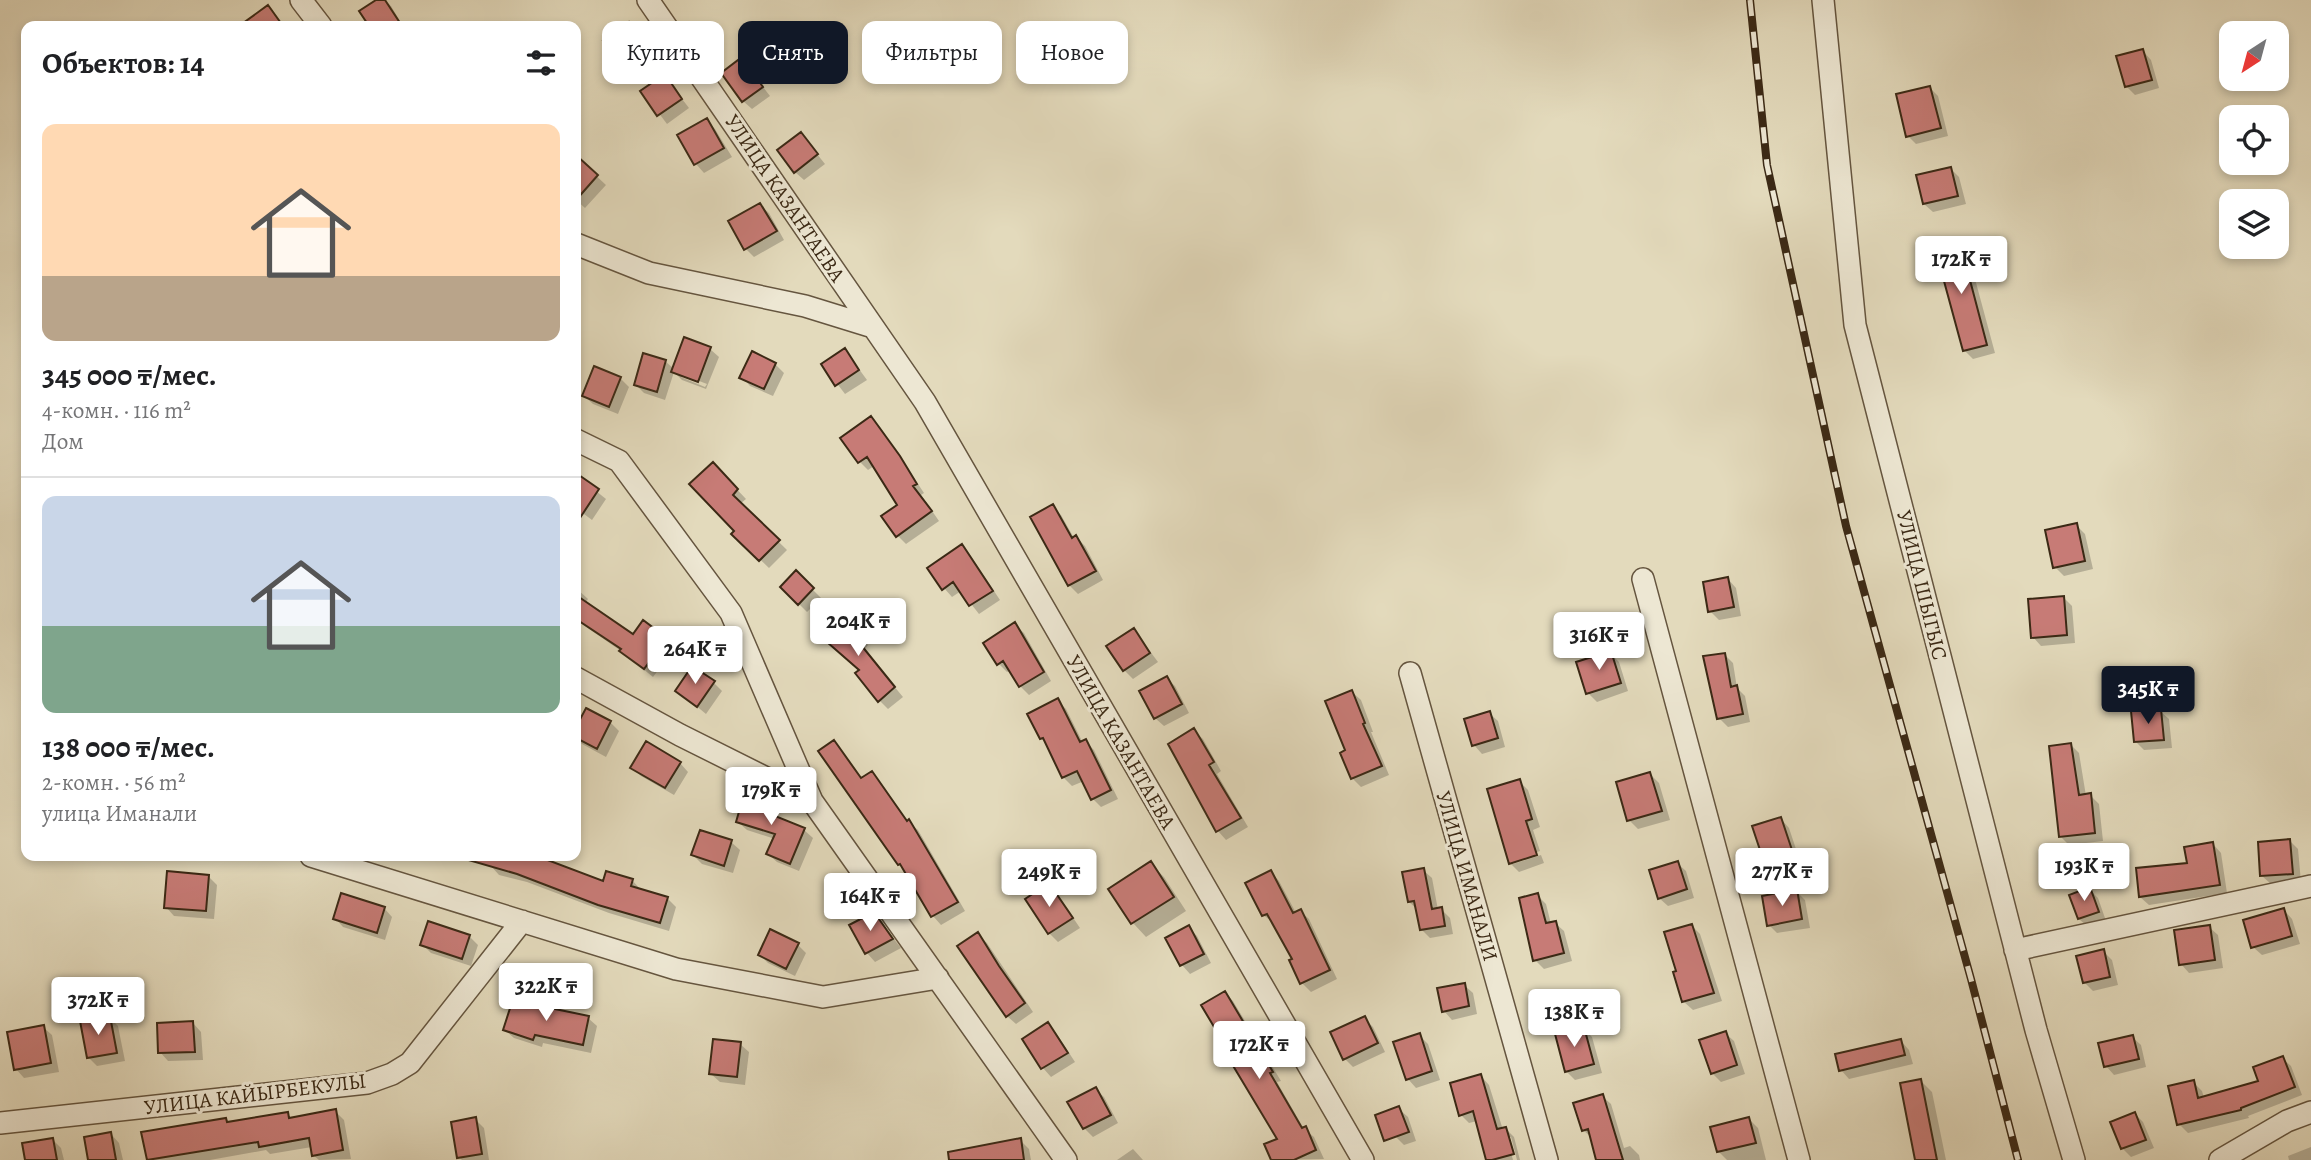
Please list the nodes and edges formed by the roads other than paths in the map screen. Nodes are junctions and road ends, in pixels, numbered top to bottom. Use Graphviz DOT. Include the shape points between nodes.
graph roads {
  1 [pos="301,0"];
  2 [pos="648,0"];
  3 [pos="1823,0"];
  4 [pos="317,21"];
  5 [pos="581,246"];
  6 [pos="873,327"];
  7 [pos="581,442"];
  8 [pos="1643,579"];
  9 [pos="1410,673"];
  10 [pos="581,681"];
  11 [pos="813,801"];
  12 [pos="327,861"];
  13 [pos="2311,886"];
  14 [pos="522,921"];
  15 [pos="2015,950"];
  16 [pos="937,978"];
  17 [pos="2311,1112"];
  18 [pos="2287,1121"];
  19 [pos="2311,1123"];
  20 [pos="0,1124"];
  21 [pos="1066,1160"];
  22 [pos="1363,1160"];
  23 [pos="1547,1160"];
  24 [pos="1799,1160"];
  25 [pos="2074,1160"];
  26 [pos="2220,1160"];
  1 -- 4 [label="street"];
  2 -- 6 [label="street, УЛИЦА КАЗАНТАЕВА"];
  3 -- 15 [label="street, УЛИЦА ШЫГЫС" via="1855,325"];
  5 -- 6 [label="street, УЛИЦА КАЗАНТАЕВА" via="649,273 805,306"];
  6 -- 22 [label="street, УЛИЦА КАЗАНТАЕВА" via="925,402"];
  7 -- 11 [label="street" via="619,461 732,613"];
  8 -- 24 [label="street"];
  9 -- 23 [label="street, УЛИЦА ИМАНАЛИ"];
  10 -- 11 [label="street"];
  11 -- 16 [label="street"];
  12 -- 14 [label="street"];
  13 -- 15 [label="street"];
  14 -- 16 [label="street" via="676,969 823,997"];
  14 -- 20 [label="street, УЛИЦА КАЙЫРБЕКУЛЫ" via="410,1063 392,1074 367,1083"];
  15 -- 25 [label="street, УЛИЦА ШЫГЫС"];
  16 -- 21 [label="street"];
  17 -- 18 [label="street"];
  18 -- 19 [label="street"];
  18 -- 26 [label="street"];
}
